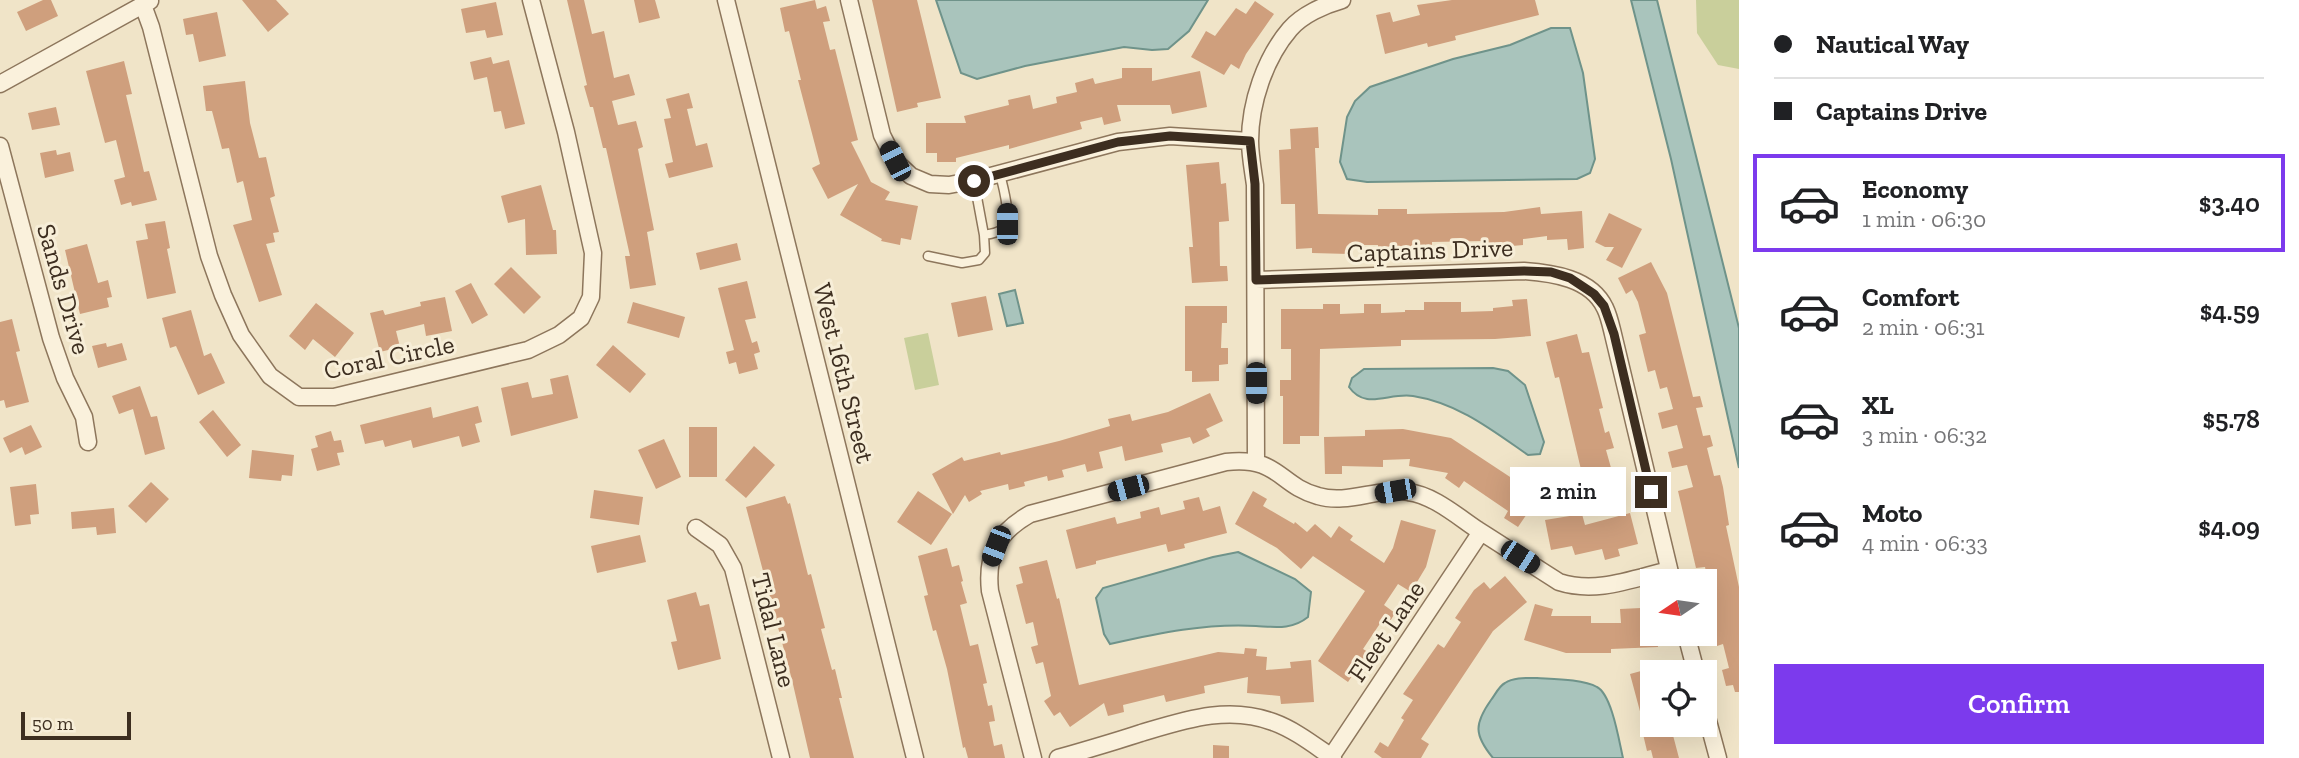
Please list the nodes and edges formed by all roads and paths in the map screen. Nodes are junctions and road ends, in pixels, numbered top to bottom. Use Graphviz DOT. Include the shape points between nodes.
graph roads {
  1 [pos="531,0"];
  2 [pos="726,0"];
  3 [pos="849,0"];
  4 [pos="1342,0"];
  5 [pos="147,3"];
  6 [pos="0,84"];
  7 [pos="1250,141"];
  8 [pos="0,146"];
  9 [pos="1000,174"];
  10 [pos="974,181"];
  11 [pos="984,235"];
  12 [pos="928,256"];
  13 [pos="1256,280"];
  14 [pos="88,442"];
  15 [pos="1256,462"];
  16 [pos="696,528"];
  17 [pos="1481,532"];
  18 [pos="1669,569"];
  19 [pos="1640,581"];
  20 [pos="1712,737"];
  21 [pos="1332,757"];
  22 [pos="781,758"];
  23 [pos="915,758"];
  24 [pos="1032,758"];
  25 [pos="1058,758"];
  26 [pos="1718,758"];
  1 -- 5 [label="street, Coral Circle" via="593,253 591,297 581,317 559,335 528,350 334,397 299,397 270,376 241,335 222,295"];
  2 -- 23 [label="street, West 16th Street"];
  3 -- 10 [label="street" via="882,135 895,161 911,176 930,184"];
  4 -- 7 [label="street" via="1291,27 1279,44 1259,87"];
  5 -- 6 [label="street"];
  7 -- 9 [label="street" via="1170,136 1118,142"];
  7 -- 13 [label="street"];
  8 -- 14 [label="street, Sands Drive" via="51,338 84,417"];
  9 -- 10 [label="street"];
  9 -- 11 [label="lane" via="1007,224"];
  10 -- 11 [label="lane"];
  11 -- 12 [label="lane" via="985,253 979,260 962,263"];
  13 -- 15 [label="street"];
  13 -- 18 [label="street, Captains Drive" via="1551,272 1594,294 1604,306 1614,334"];
  15 -- 17 [label="street" via="1317,496 1334,499 1395,491 1424,496"];
  15 -- 24 [label="street" via="1226,462 1030,514 1004,534 991,559 990,591"];
  16 -- 22 [label="street, Tidal Lane" via="720,545 733,568"];
  17 -- 19 [label="street" via="1574,587"];
  17 -- 21 [label="street, Fleet Lane"];
  20 -- 26 [label="street"];
  21 -- 25 [label="street" via="1272,721 1227,713 1197,717"];
}
